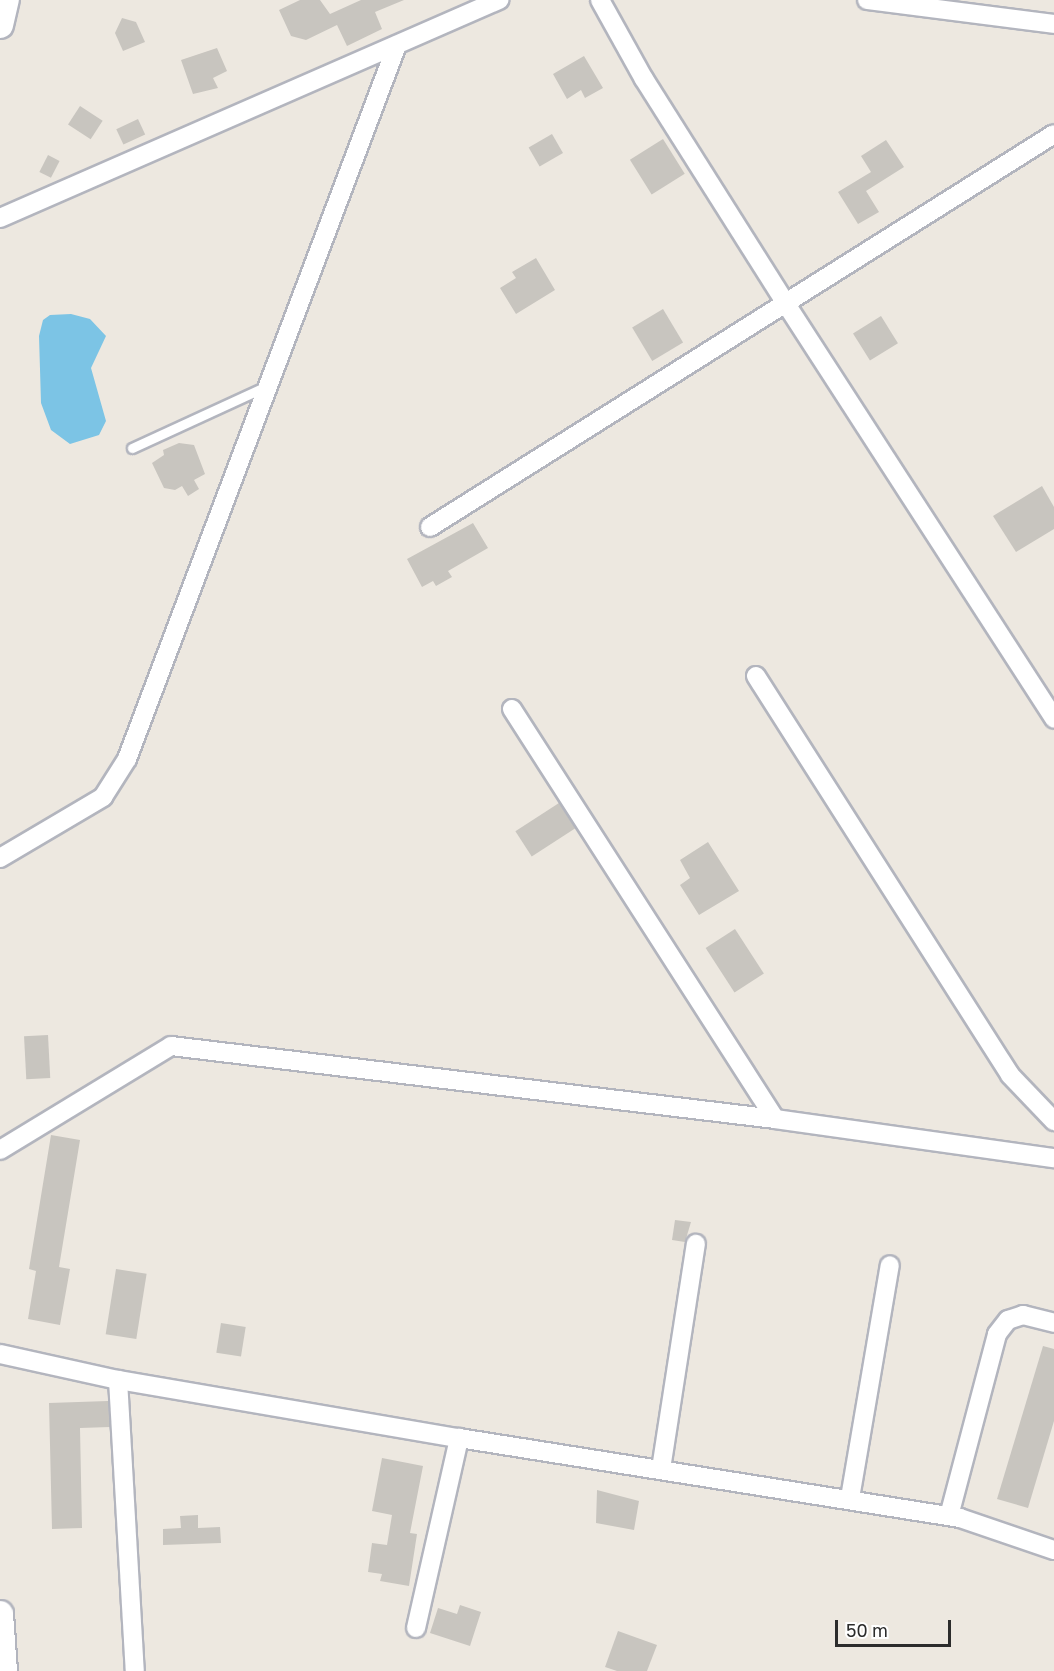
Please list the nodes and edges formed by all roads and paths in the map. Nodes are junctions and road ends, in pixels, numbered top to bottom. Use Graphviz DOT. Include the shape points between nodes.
graph roads {
  1 [pos="6,0"];
  2 [pos="499,0"];
  3 [pos="600,0"];
  4 [pos="867,0"];
  5 [pos="1054,24"];
  6 [pos="0,25"];
  7 [pos="397,45"];
  8 [pos="1054,134"];
  9 [pos="0,218"];
  10 [pos="786,304"];
  11 [pos="267,386"];
  12 [pos="132,448"];
  13 [pos="430,527"];
  14 [pos="756,676"];
  15 [pos="512,709"];
  16 [pos="1054,719"];
  17 [pos="0,858"];
  18 [pos="775,1119"];
  19 [pos="1054,1122"];
  20 [pos="0,1150"];
  21 [pos="1054,1158"];
  22 [pos="696,1244"];
  23 [pos="890,1265"];
  24 [pos="1054,1323"];
  25 [pos="0,1354"];
  26 [pos="118,1380"];
  27 [pos="459,1438"];
  28 [pos="661,1469"];
  29 [pos="850,1498"];
  30 [pos="949,1516"];
  31 [pos="1054,1550"];
  32 [pos="0,1614"];
  33 [pos="416,1628"];
  34 [pos="4,1671"];
  35 [pos="135,1671"];
  1 -- 6 [label="street"];
  2 -- 7 [label="street"];
  3 -- 10 [label="street" via="644,79"];
  4 -- 5 [label="street"];
  7 -- 9 [label="street"];
  7 -- 11 [label="street"];
  8 -- 10 [label="street"];
  10 -- 13 [label="street"];
  10 -- 16 [label="street"];
  11 -- 12 [label="lane"];
  11 -- 17 [label="street" via="128,759 103,797"];
  14 -- 19 [label="street" via="1010,1075"];
  15 -- 18 [label="street"];
  18 -- 20 [label="street" via="171,1046"];
  18 -- 21 [label="street"];
  22 -- 28 [label="street"];
  23 -- 29 [label="street"];
  24 -- 30 [label="street" via="1023,1315 1008,1320 997,1334"];
  25 -- 26 [label="street"];
  26 -- 27 [label="street"];
  26 -- 35 [label="street"];
  27 -- 28 [label="street"];
  27 -- 33 [label="street"];
  28 -- 29 [label="street"];
  29 -- 30 [label="street"];
  30 -- 31 [label="street"];
  32 -- 34 [label="street"];
}
